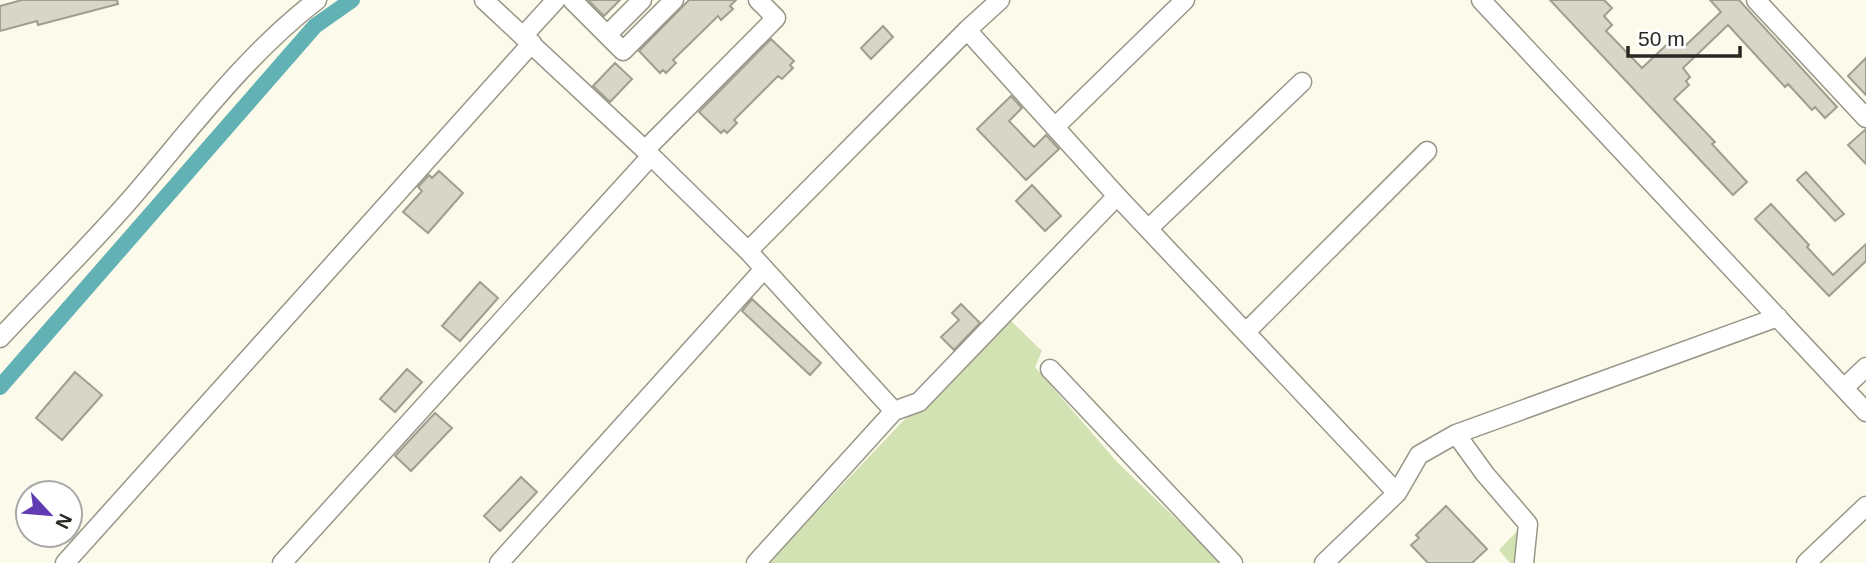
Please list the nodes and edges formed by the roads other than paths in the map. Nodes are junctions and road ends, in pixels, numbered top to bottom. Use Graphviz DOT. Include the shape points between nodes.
graph roads {
  1 [pos="317,0"];
  2 [pos="484,0"];
  3 [pos="556,0"];
  4 [pos="572,0"];
  5 [pos="642,0"];
  6 [pos="674,0"];
  7 [pos="758,0"];
  8 [pos="1000,0"];
  9 [pos="1185,0"];
  10 [pos="1481,0"];
  11 [pos="1756,0"];
  12 [pos="967,30"];
  13 [pos="607,35"];
  14 [pos="528,39"];
  15 [pos="1302,82"];
  16 [pos="1866,118"];
  17 [pos="1055,127"];
  18 [pos="1427,151"];
  19 [pos="648,153"];
  20 [pos="1117,196"];
  21 [pos="1148,229"];
  22 [pos="748,251"];
  23 [pos="764,269"];
  24 [pos="1778,317"];
  25 [pos="1246,332"];
  26 [pos="0,338"];
  27 [pos="1866,367"];
  28 [pos="1050,369"];
  29 [pos="1844,388"];
  30 [pos="894,411"];
  31 [pos="1866,412"];
  32 [pos="1456,434"];
  33 [pos="1397,493"];
  34 [pos="1866,506"];
  35 [pos="65,563"];
  36 [pos="282,563"];
  37 [pos="499,563"];
  38 [pos="757,563"];
  39 [pos="1233,563"];
  40 [pos="1324,563"];
  41 [pos="1524,563"];
  42 [pos="1806,563"];
  1 -- 26 [label="street" via="244,68 125,205"];
  2 -- 14 [label="street"];
  3 -- 14 [label="street"];
  4 -- 13 [label="street"];
  5 -- 13 [label="street"];
  6 -- 13 [label="street" via="624,51"];
  7 -- 19 [label="street" via="776,19"];
  8 -- 12 [label="street"];
  9 -- 17 [label="street"];
  10 -- 24 [label="street"];
  11 -- 16 [label="street"];
  12 -- 17 [label="street"];
  12 -- 22 [label="street"];
  14 -- 19 [label="street"];
  14 -- 35 [label="street"];
  15 -- 21 [label="street"];
  17 -- 20 [label="street"];
  18 -- 25 [label="street"];
  19 -- 22 [label="street"];
  19 -- 36 [label="street"];
  20 -- 21 [label="street"];
  20 -- 30 [label="street" via="919,402"];
  21 -- 25 [label="street"];
  22 -- 23 [label="street"];
  23 -- 30 [label="street"];
  23 -- 37 [label="street"];
  24 -- 29 [label="street"];
  24 -- 32 [label="street"];
  25 -- 33 [label="street"];
  27 -- 29 [label="street"];
  28 -- 39 [label="street"];
  29 -- 31 [label="street"];
  30 -- 38 [label="street"];
  32 -- 33 [label="street" via="1419,455"];
  32 -- 41 [label="street" via="1528,524"];
  33 -- 40 [label="street"];
  34 -- 42 [label="street"];
}
